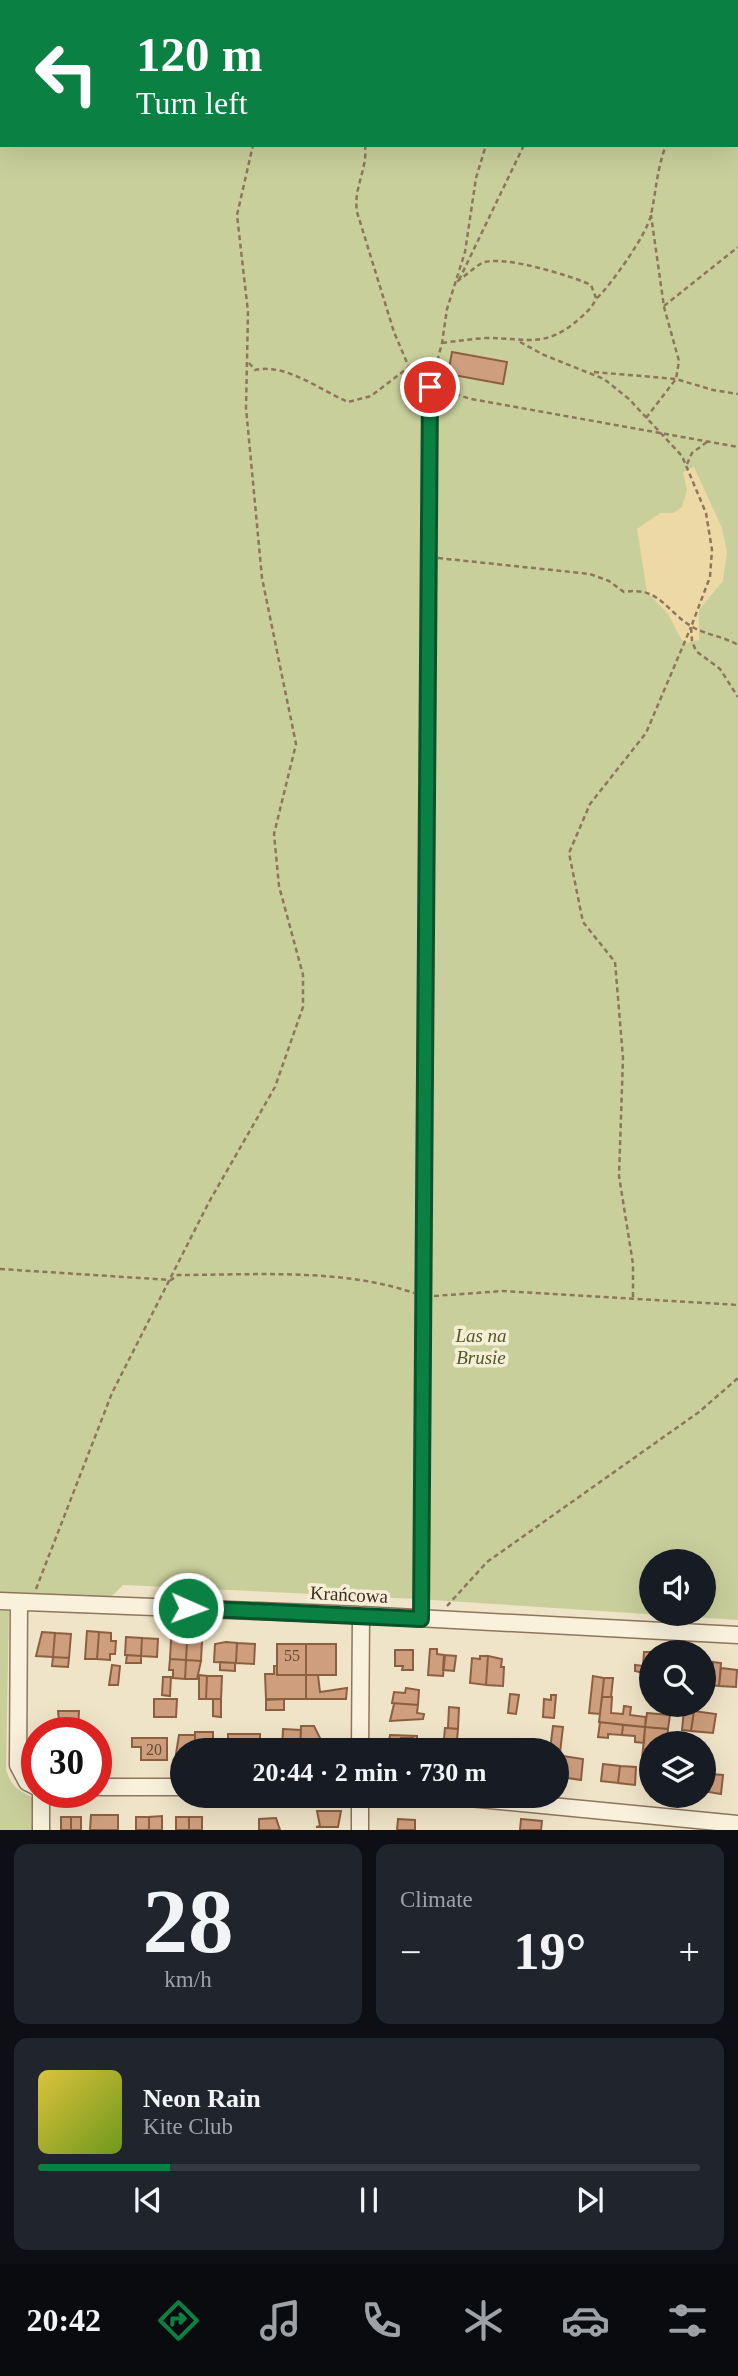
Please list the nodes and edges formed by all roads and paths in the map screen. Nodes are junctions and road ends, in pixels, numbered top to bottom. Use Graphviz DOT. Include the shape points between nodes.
graph roads {
  1 [pos="253,147"];
  2 [pos="365,147"];
  3 [pos="485,147"];
  4 [pos="523,147"];
  5 [pos="665,147"];
  6 [pos="651,215"];
  7 [pos="738,247"];
  8 [pos="459,281"];
  9 [pos="455,283"];
  10 [pos="596,298"];
  11 [pos="664,307"];
  12 [pos="520,342"];
  13 [pos="442,343"];
  14 [pos="249,363"];
  15 [pos="409,366"];
  16 [pos="591,372"];
  17 [pos="676,379"];
  18 [pos="430,387"];
  19 [pos="738,394"];
  20 [pos="646,418"];
  21 [pos="658,431"];
  22 [pos="709,441"];
  23 [pos="738,447"];
  24 [pos="687,464"];
  25 [pos="429,557"];
  26 [pos="691,626"];
  27 [pos="738,645"];
  28 [pos="738,697"];
  29 [pos="0,1269"];
  30 [pos="171,1280"];
  31 [pos="425,1297"];
  32 [pos="634,1299"];
  33 [pos="738,1305"];
  34 [pos="738,1378"];
  35 [pos="0,1601"];
  36 [pos="25,1602"];
  37 [pos="361,1615"];
  38 [pos="428,1619"];
  39 [pos="738,1635"];
  40 [pos="360,1738"];
  41 [pos="21,1771"];
  42 [pos="112,1787"];
  43 [pos="170,1787"];
  44 [pos="41,1808"];
  45 [pos="360,1808"];
  46 [pos="569,1808"];
  47 [pos="738,1824"];
  48 [pos="41,1830"];
  49 [pos="360,1830"];
  1 -- 14 [label="path" via="237,215 246,281"];
  2 -- 15 [label="path" via="357,212"];
  3 -- 9 [label="path"];
  4 -- 8 [label="path"];
  5 -- 6 [label="path"];
  6 -- 10 [label="path" via="644,235"];
  6 -- 11 [label="path"];
  7 -- 11 [label="path"];
  8 -- 9 [label="path"];
  8 -- 10 [label="path" via="482,263 494,261 569,275 592,285"];
  9 -- 13 [label="path"];
  10 -- 12 [label="path" via="589,311 565,331 546,340"];
  11 -- 17 [label="path" via="679,361"];
  12 -- 13 [label="path" via="481,338"];
  12 -- 16 [label="path"];
  13 -- 18 [label="path"];
  14 -- 15 [label="path" via="256,370 269,367 284,372 348,402 371,396"];
  14 -- 30 [label="path" via="246,408 262,578 296,744 274,834 279,886 303,975 303,1007 275,1087 209,1202"];
  15 -- 18 [label="path"];
  16 -- 17 [label="path"];
  16 -- 20 [label="path" via="629,399"];
  17 -- 19 [label="path"];
  17 -- 20 [label="path"];
  18 -- 21 [label="path" via="471,399"];
  18 -- 25 [label="lane"];
  20 -- 21 [label="path"];
  21 -- 22 [label="path"];
  21 -- 24 [label="path"];
  22 -- 23 [label="path"];
  22 -- 24 [label="path" via="692,453"];
  24 -- 26 [label="path" via="706,513 712,550 710,577"];
  25 -- 26 [label="path" via="590,574 624,592 638,589 663,601"];
  25 -- 31 [label="lane"];
  26 -- 27 [label="path"];
  26 -- 28 [label="path" via="696,651 720,670"];
  26 -- 32 [label="path" via="646,733 590,804 569,853 583,922 615,962 623,1058 620,1176 634,1264"];
  29 -- 30 [label="path"];
  30 -- 31 [label="path" via="178,1275 353,1279"];
  30 -- 36 [label="path" via="112,1393"];
  31 -- 32 [label="path" via="502,1291"];
  31 -- 38 [label="lane"];
  32 -- 33 [label="path"];
  34 -- 38 [label="path" via="699,1412 487,1562"];
  35 -- 36 [label="street, Krańcowa"];
  36 -- 37 [label="street, Krańcowa"];
  36 -- 41 [label="street"];
  37 -- 38 [label="street, Krańcowa"];
  37 -- 40 [label="street"];
  38 -- 39 [label="street, Krańcowa"];
  42 -- 43 [label="street"];
  44 -- 48 [label="street"];
  45 -- 49 [label="street"];
  46 -- 47 [label="street"];
}
